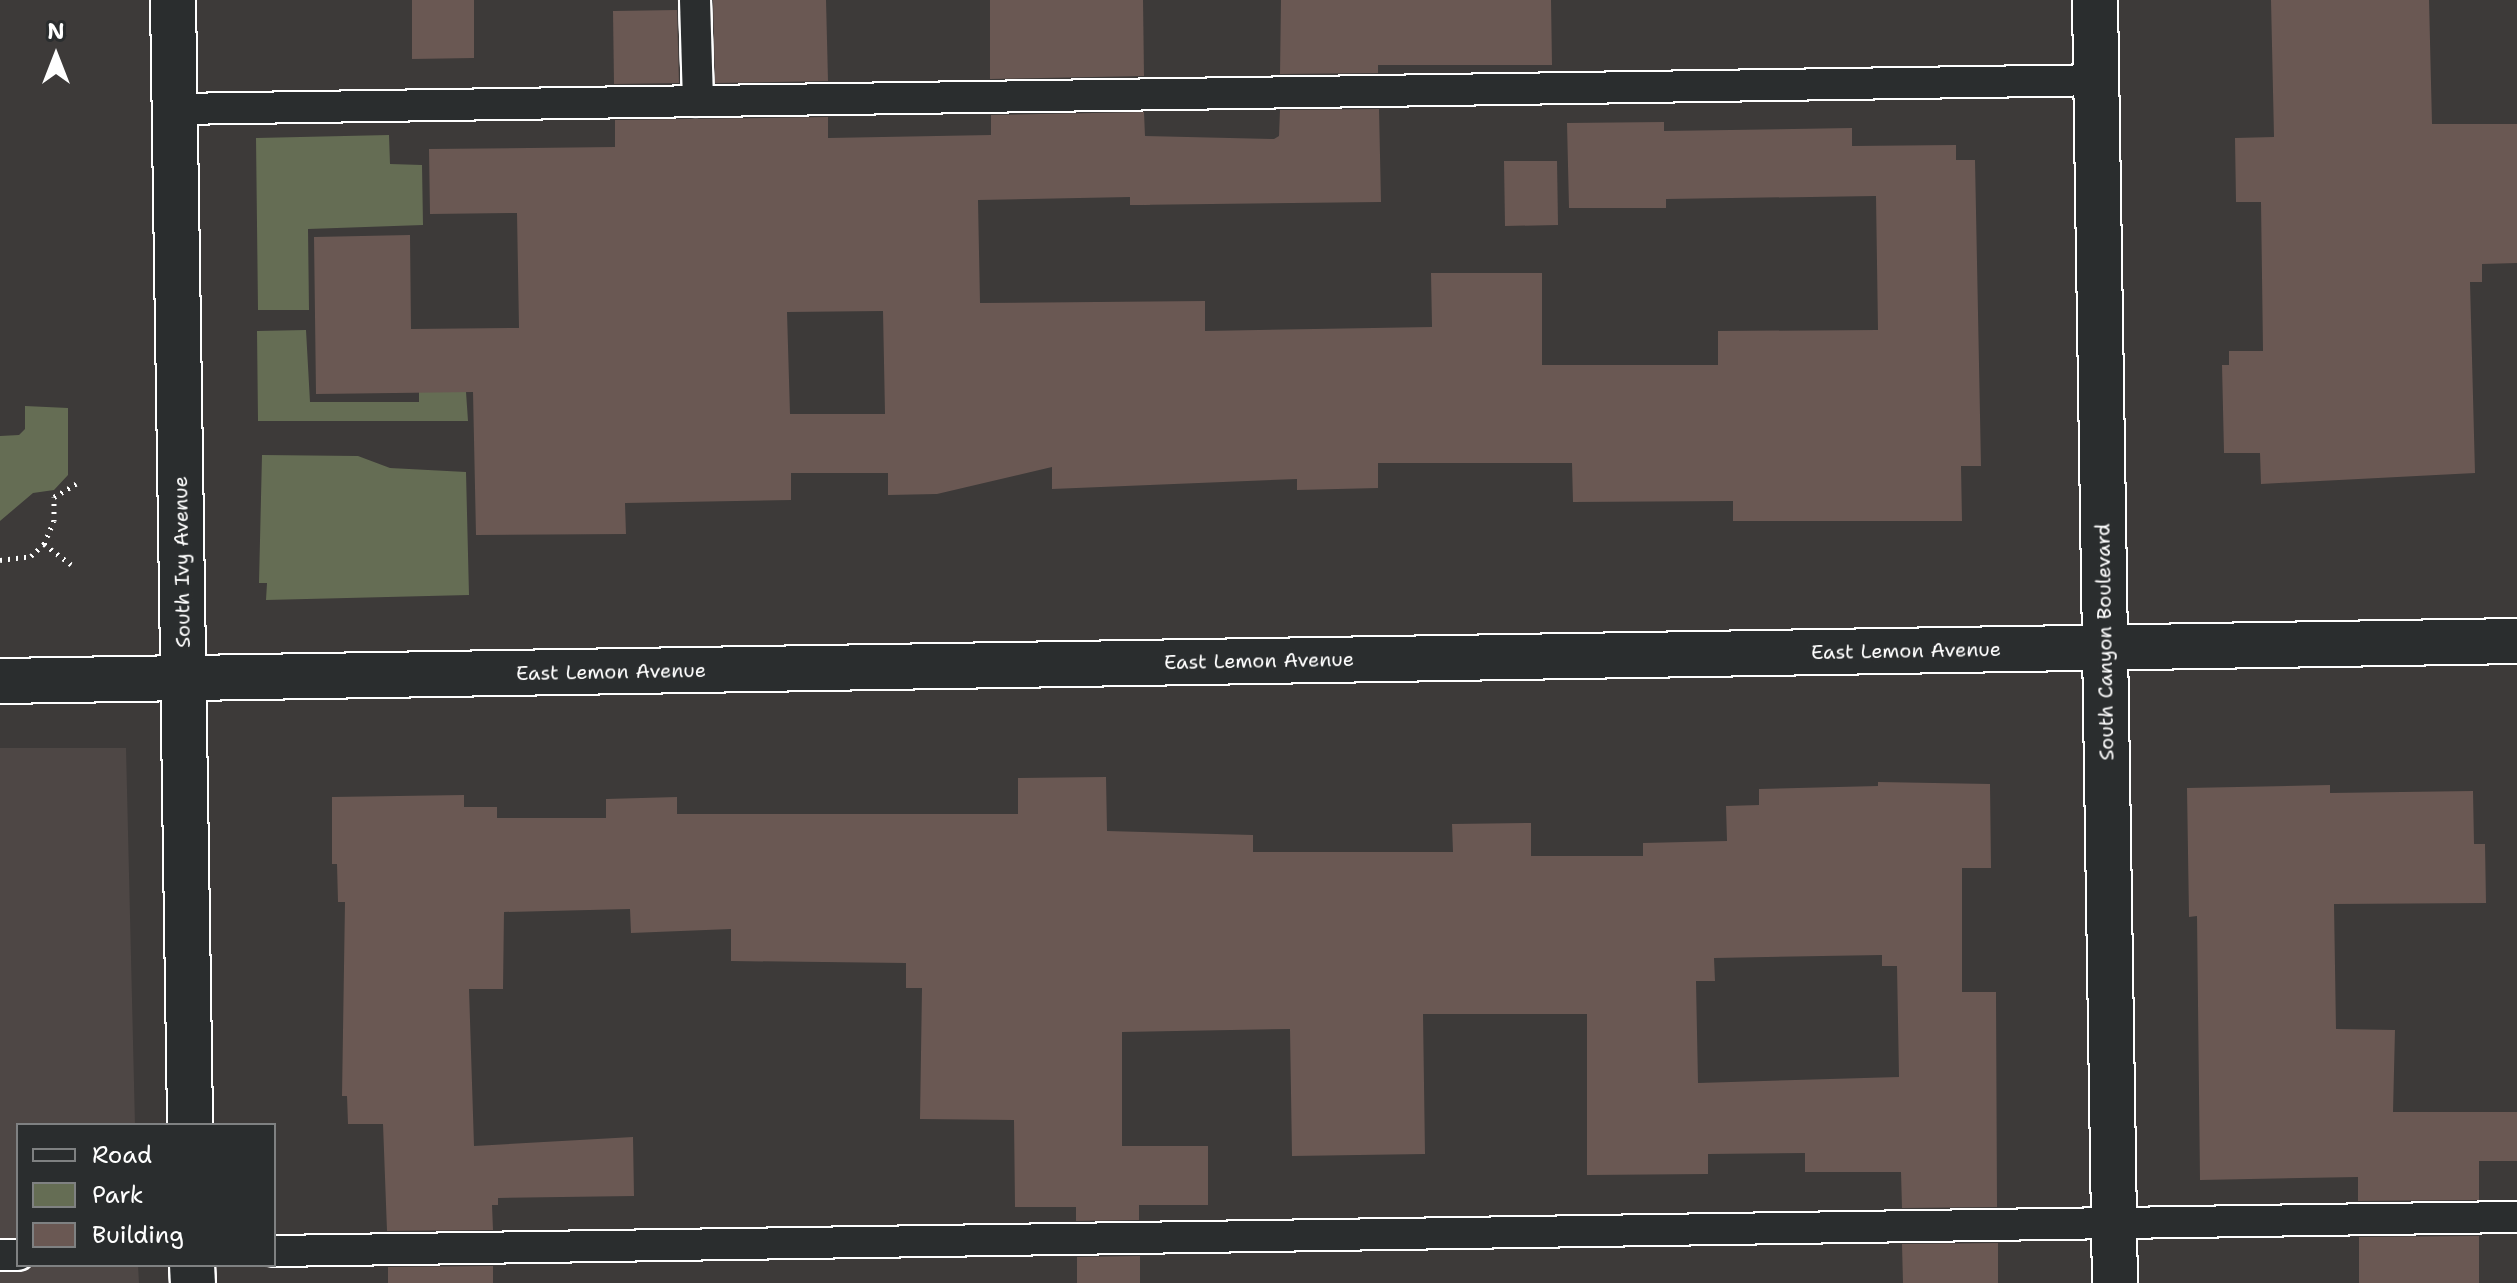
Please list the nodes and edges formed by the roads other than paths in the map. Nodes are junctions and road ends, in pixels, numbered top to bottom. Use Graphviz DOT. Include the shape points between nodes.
graph roads {
  1 [pos="173,0"];
  2 [pos="695,0"];
  3 [pos="2095,0"];
  4 [pos="2097,80"];
  5 [pos="698,101"];
  6 [pos="175,109"];
  7 [pos="2517,641"];
  8 [pos="2105,648"];
  9 [pos="183,678"];
  10 [pos="0,681"];
  11 [pos="190,1123"];
  12 [pos="2517,1217"];
  13 [pos="2114,1220"];
  14 [pos="276,1251"];
  15 [pos="2115,1283"];
  1 -- 6 [label="street, South Ivy Avenue"];
  2 -- 5 [label="lane"];
  3 -- 4 [label="street, South Canyon Boulevard"];
  4 -- 5 [label="lane"];
  4 -- 8 [label="street, South Canyon Boulevard"];
  5 -- 6 [label="lane"];
  6 -- 9 [label="street, South Ivy Avenue"];
  7 -- 8 [label="street, East Lemon Avenue"];
  8 -- 9 [label="street, East Lemon Avenue"];
  8 -- 13 [label="street, South Canyon Boulevard"];
  9 -- 10 [label="street, East Lemon Avenue"];
  9 -- 11 [label="street, South Ivy Avenue"];
  12 -- 13 [label="lane"];
  13 -- 14 [label="lane"];
  13 -- 15 [label="street, South Canyon Boulevard"];
}
